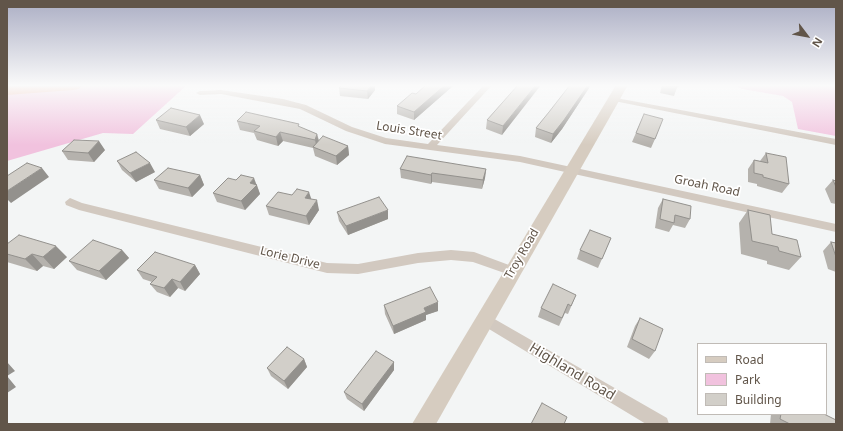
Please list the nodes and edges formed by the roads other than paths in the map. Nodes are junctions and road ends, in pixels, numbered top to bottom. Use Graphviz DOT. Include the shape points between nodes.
graph roads {
  1 [pos="295,105"];
  2 [pos="469,105"];
  3 [pos="610,105"];
  4 [pos="675,105"];
  5 [pos="836,142"];
  6 [pos="430,147"];
  7 [pos="572,170"];
  8 [pos="70,202"];
  9 [pos="836,228"];
  10 [pos="513,271"];
  11 [pos="484,319"];
  12 [pos="423,424"];
  13 [pos="661,424"];
  1 -- 6 [label="street, Louis Street" via="366,135 403,144"];
  2 -- 6 [label="street"];
  3 -- 7 [label="street, Troy Road"];
  4 -- 5 [label="street"];
  6 -- 7 [label="street, Louis Street" via="520,158"];
  7 -- 9 [label="street, Groah Road"];
  7 -- 10 [label="street, Troy Road"];
  8 -- 10 [label="street, Lorie Drive" via="327,268 358,269 418,258 452,255 474,257"];
  10 -- 11 [label="street, Troy Road"];
  11 -- 12 [label="street, Troy Road"];
  11 -- 13 [label="street, Highland Road"];
}
